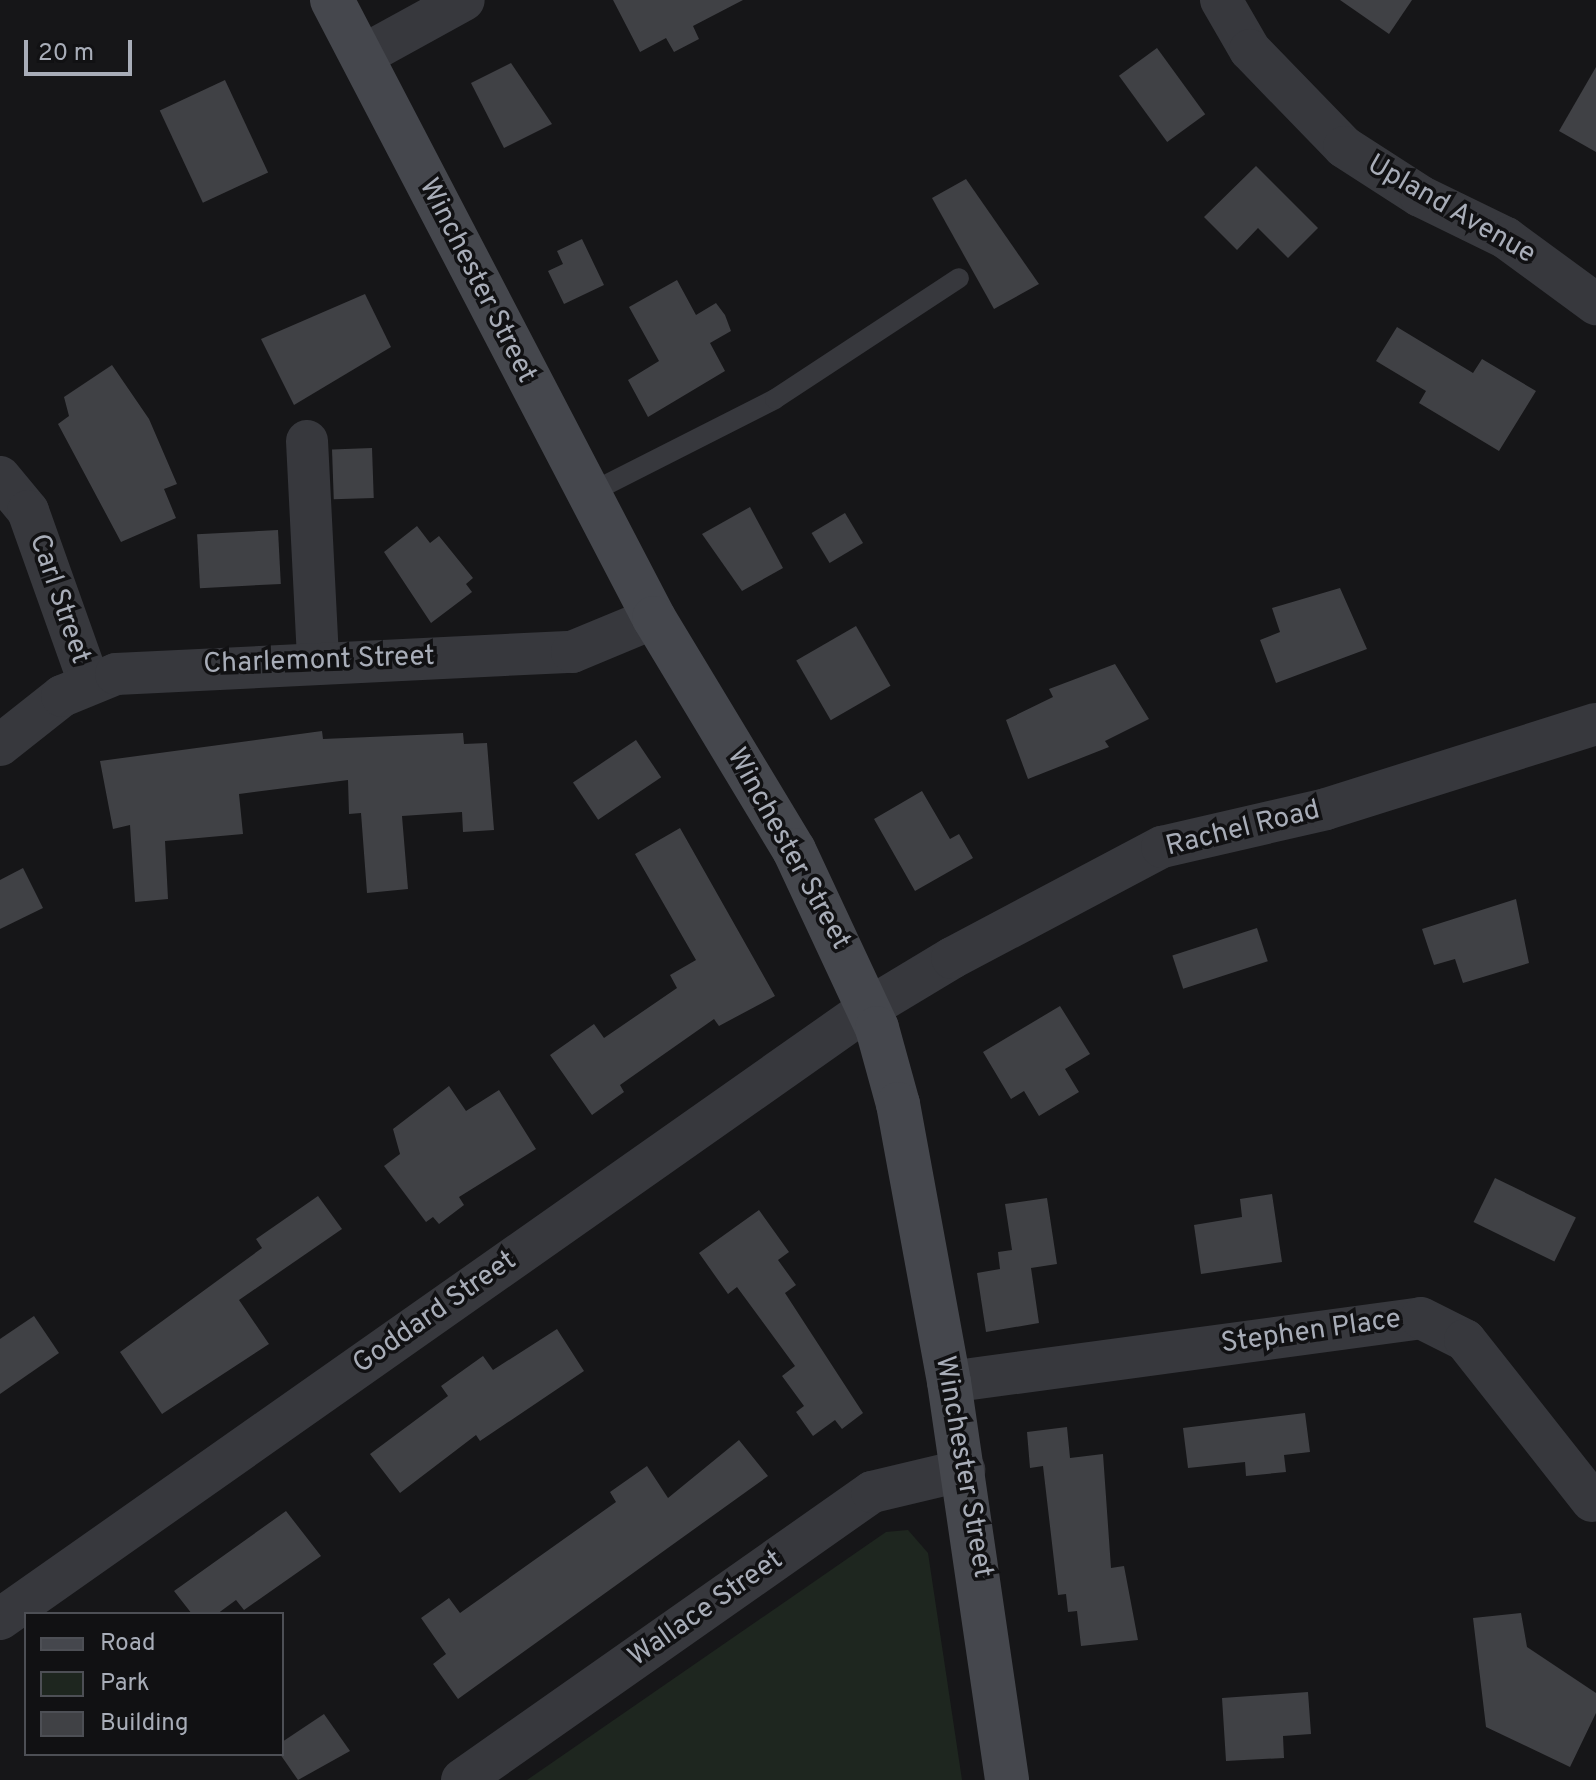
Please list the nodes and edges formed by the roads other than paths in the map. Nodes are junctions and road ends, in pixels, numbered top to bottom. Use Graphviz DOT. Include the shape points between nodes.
graph roads {
  1 [pos="332,0"];
  2 [pos="464,0"];
  3 [pos="1221,0"];
  4 [pos="362,56"];
  5 [pos="959,278"];
  6 [pos="1596,304"];
  7 [pos="307,441"];
  8 [pos="0,477"];
  9 [pos="588,494"];
  10 [pos="654,618"];
  11 [pos="318,661"];
  12 [pos="89,682"];
  13 [pos="1596,724"];
  14 [pos="0,745"];
  15 [pos="869,1008"];
  16 [pos="949,1382"];
  17 [pos="964,1470"];
  18 [pos="1592,1501"];
  19 [pos="0,1619"];
  20 [pos="462,1780"];
  21 [pos="1007,1780"];
  1 -- 4 [label="street, Winchester Street"];
  2 -- 4 [label="street"];
  3 -- 6 [label="street, Upland Avenue" via="1258,60 1344,147 1420,196 1506,238"];
  4 -- 9 [label="street, Winchester Street"];
  5 -- 9 [label="lane" via="775,399"];
  7 -- 11 [label="street"];
  8 -- 12 [label="street, Carl Street" via="28,511"];
  9 -- 10 [label="street, Winchester Street"];
  10 -- 11 [label="street, Charlemont Street" via="572,652"];
  10 -- 15 [label="street, Winchester Street" via="794,850"];
  11 -- 12 [label="street, Charlemont Street" via="145,669"];
  12 -- 14 [label="street, Charlemont Street"];
  13 -- 15 [label="street, Rachel Road" via="1340,805 1162,847"];
  15 -- 16 [label="street, Winchester Street" via="898,1104"];
  15 -- 19 [label="street, Goddard Street"];
  16 -- 17 [label="street, Winchester Street"];
  16 -- 18 [label="street, Stephen Place" via="1421,1318 1465,1340"];
  17 -- 20 [label="street, Wallace Street" via="872,1492"];
  17 -- 21 [label="street, Winchester Street"];
}
